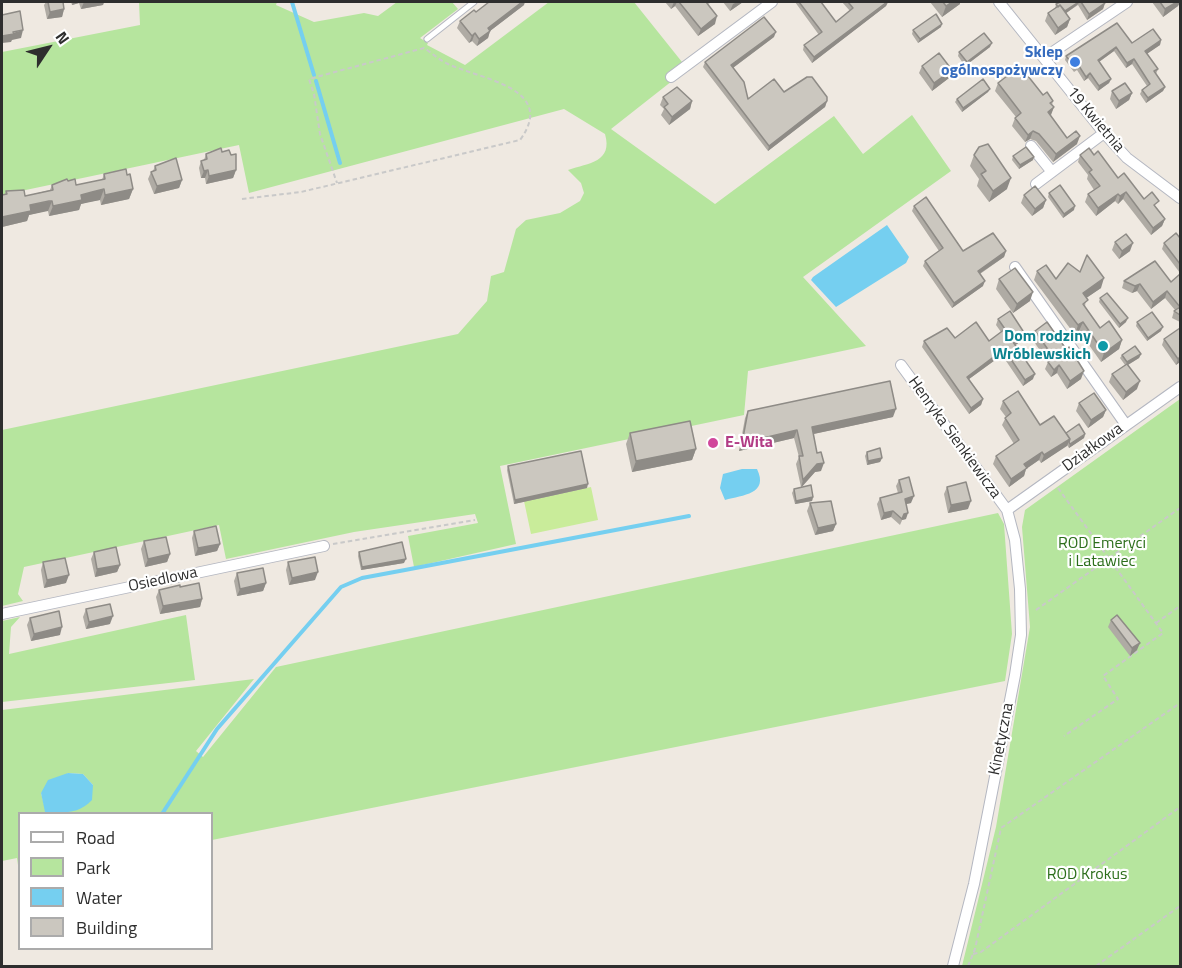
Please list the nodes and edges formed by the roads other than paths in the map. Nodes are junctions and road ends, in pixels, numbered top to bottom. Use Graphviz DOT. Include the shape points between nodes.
graph roads {
  1 [pos="474,2"];
  2 [pos="772,2"];
  3 [pos="999,2"];
  4 [pos="1127,2"];
  5 [pos="427,39"];
  6 [pos="1044,58"];
  7 [pos="670,77"];
  8 [pos="1104,133"];
  9 [pos="1031,146"];
  10 [pos="1053,172"];
  11 [pos="1036,184"];
  12 [pos="1180,198"];
  13 [pos="1015,267"];
  14 [pos="901,365"];
  15 [pos="1180,387"];
  16 [pos="1126,425"];
  17 [pos="1007,510"];
  18 [pos="324,546"];
  19 [pos="2,614"];
  20 [pos="953,966"];
  1 -- 5 [label="lane"];
  2 -- 7 [label="street"];
  3 -- 6 [label="street, 19 Kwietnia"];
  4 -- 6 [label="street"];
  6 -- 8 [label="street, 19 Kwietnia"];
  8 -- 10 [label="street"];
  8 -- 12 [label="street, 19 Kwietnia" via="1127,158"];
  9 -- 10 [label="street"];
  10 -- 11 [label="street"];
  13 -- 16 [label="street"];
  14 -- 17 [label="street, Henryka Sienkiewicza"];
  15 -- 16 [label="street, Działkowa"];
  16 -- 17 [label="street, Działkowa"];
  17 -- 20 [label="street, Kinetyczna" via="1015,540 1021,635 974,884"];
  18 -- 19 [label="street, Osiedlowa"];
}
